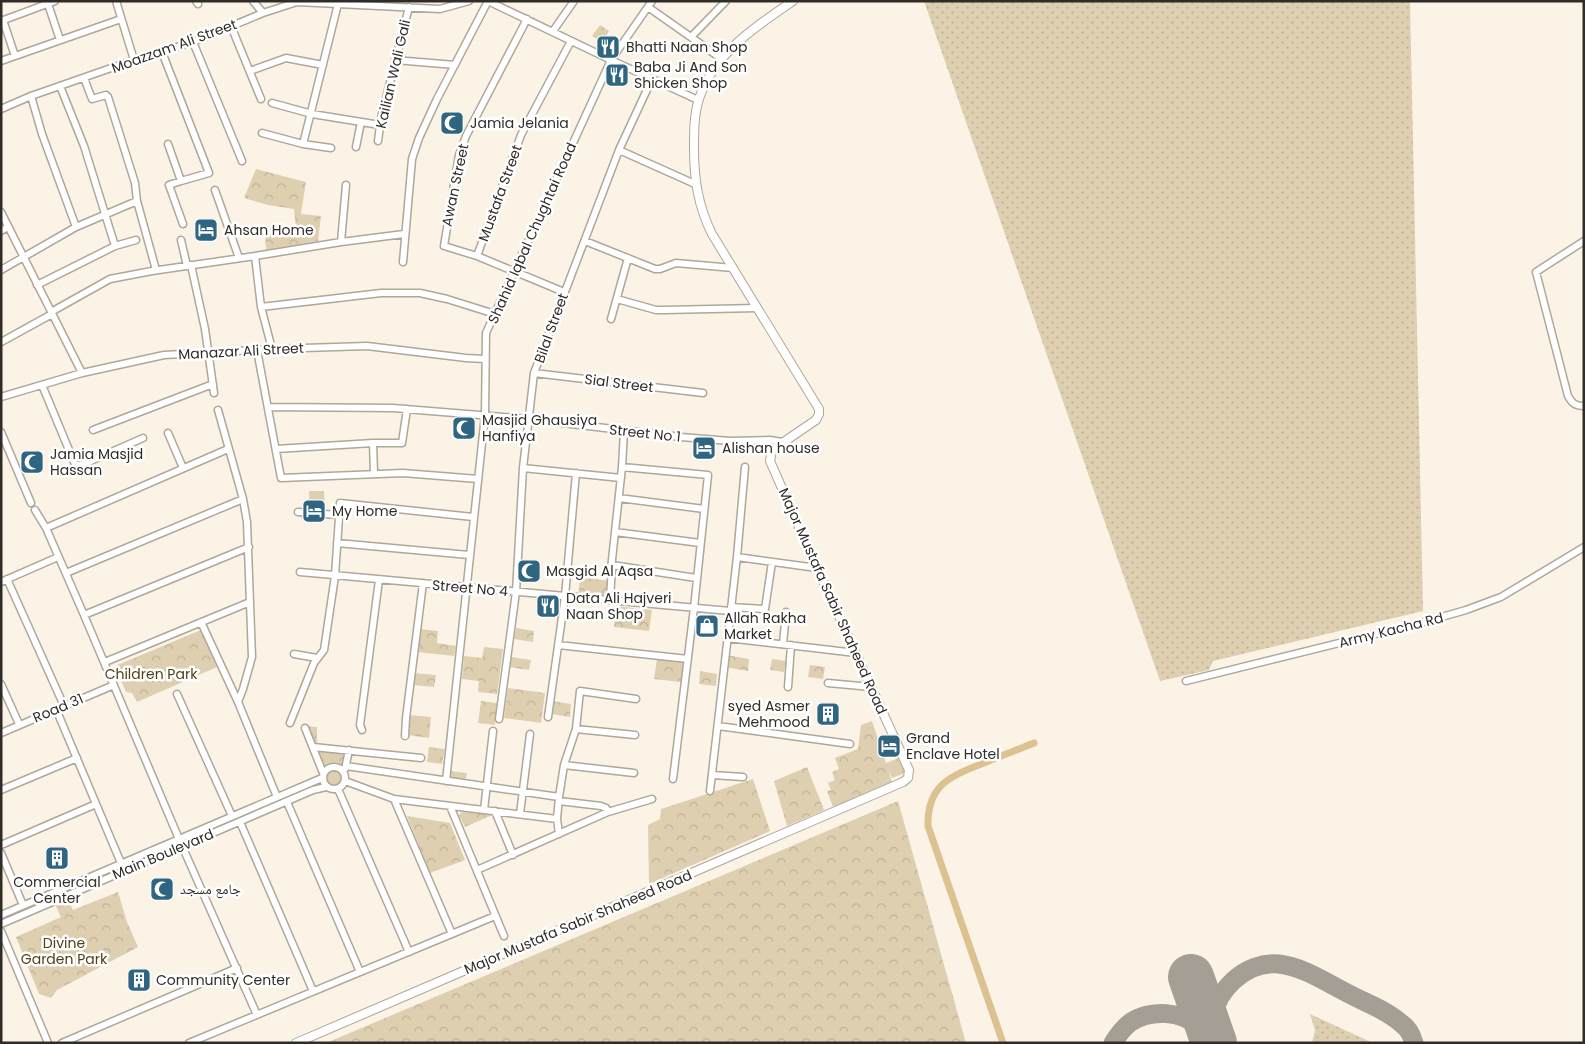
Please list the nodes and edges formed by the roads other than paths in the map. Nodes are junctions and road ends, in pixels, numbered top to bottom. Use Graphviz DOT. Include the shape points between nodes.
graph roads {
  1 [pos="116,1"];
  2 [pos="253,1"];
  3 [pos="469,1"];
  4 [pos="488,1"];
  5 [pos="574,1"];
  6 [pos="726,1"];
  7 [pos="51,2"];
  8 [pos="308,2"];
  9 [pos="791,2"];
  10 [pos="343,3"];
  11 [pos="650,4"];
  12 [pos="409,7"];
  13 [pos="263,13"];
  14 [pos="122,19"];
  15 [pos="527,19"];
  16 [pos="2,21"];
  17 [pos="231,26"];
  18 [pos="553,31"];
  19 [pos="691,38"];
  20 [pos="60,40"];
  21 [pos="571,41"];
  22 [pos="193,42"];
  23 [pos="162,52"];
  24 [pos="15,56"];
  25 [pos="722,59"];
  26 [pos="134,60"];
  27 [pos="395,60"];
  28 [pos="610,60"];
  29 [pos="1,61"];
  30 [pos="323,65"];
  31 [pos="455,66"];
  32 [pos="250,71"];
  33 [pos="84,78"];
  34 [pos="652,79"];
  35 [pos="60,86"];
  36 [pos="32,96"];
  37 [pos="261,99"];
  38 [pos="698,100"];
  39 [pos="272,103"];
  40 [pos="1,109"];
  41 [pos="312,114"];
  42 [pos="361,122"];
  43 [pos="380,125"];
  44 [pos="262,132"];
  45 [pos="378,141"];
  46 [pos="168,144"];
  47 [pos="303,144"];
  48 [pos="356,147"];
  49 [pos="331,148"];
  50 [pos="619,150"];
  51 [pos="242,161"];
  52 [pos="181,181"];
  53 [pos="695,184"];
  54 [pos="346,185"];
  55 [pos="215,190"];
  56 [pos="138,201"];
  57 [pos="1,213"];
  58 [pos="104,214"];
  59 [pos="183,224"];
  60 [pos="8,227"];
  61 [pos="76,227"];
  62 [pos="1,231"];
  63 [pos="404,234"];
  64 [pos="136,240"];
  65 [pos="181,240"];
  66 [pos="585,241"];
  67 [pos="1584,241"];
  68 [pos="341,242"];
  69 [pos="115,246"];
  70 [pos="255,256"];
  71 [pos="477,256"];
  72 [pos="23,257"];
  73 [pos="239,258"];
  74 [pos="628,258"];
  75 [pos="403,262"];
  76 [pos="189,265"];
  77 [pos="733,268"];
  78 [pos="1,270"];
  79 [pos="156,270"];
  80 [pos="515,270"];
  81 [pos="37,285"];
  82 [pos="564,292"];
  83 [pos="617,299"];
  84 [pos="261,307"];
  85 [pos="757,308"];
  86 [pos="51,313"];
  87 [pos="495,314"];
  88 [pos="612,319"];
  89 [pos="1,342"];
  90 [pos="272,349"];
  91 [pos="257,350"];
  92 [pos="208,353"];
  93 [pos="485,359"];
  94 [pos="534,373"];
  95 [pos="82,374"];
  96 [pos="212,384"];
  97 [pos="42,385"];
  98 [pos="703,392"];
  99 [pos="214,393"];
  100 [pos="1,397"];
  101 [pos="1584,406"];
  102 [pos="268,407"];
  103 [pos="407,409"];
  104 [pos="218,410"];
  105 [pos="485,415"];
  106 [pos="529,419"];
  107 [pos="93,430"];
  108 [pos="624,431"];
  109 [pos="1,432"];
  110 [pos="168,433"];
  111 [pos="143,438"];
  112 [pos="782,442"];
  113 [pos="373,443"];
  114 [pos="228,449"];
  115 [pos="276,449"];
  116 [pos="745,466"];
  117 [pos="622,467"];
  118 [pos="183,468"];
  119 [pos="523,468"];
  120 [pos="374,473"];
  121 [pos="576,473"];
  122 [pos="621,478"];
  123 [pos="478,479"];
  124 [pos="619,498"];
  125 [pos="242,499"];
  126 [pos="31,502"];
  127 [pos="704,509"];
  128 [pos="35,510"];
  129 [pos="298,512"];
  130 [pos="338,515"];
  131 [pos="473,517"];
  132 [pos="46,528"];
  133 [pos="615,532"];
  134 [pos="337,543"];
  135 [pos="700,543"];
  136 [pos="248,547"];
  137 [pos="1584,547"];
  138 [pos="469,555"];
  139 [pos="58,557"];
  140 [pos="737,557"];
  141 [pos="772,562"];
  142 [pos="612,565"];
  143 [pos="817,568"];
  144 [pos="300,572"];
  145 [pos="66,573"];
  146 [pos="335,576"];
  147 [pos="696,578"];
  148 [pos="4,580"];
  149 [pos="379,580"];
  150 [pos="610,580"];
  151 [pos="423,584"];
  152 [pos="466,588"];
  153 [pos="516,592"];
  154 [pos="565,596"];
  155 [pos="610,600"];
  156 [pos="250,602"];
  157 [pos="694,608"];
  158 [pos="730,609"];
  159 [pos="786,612"];
  160 [pos="84,615"];
  161 [pos="201,622"];
  162 [pos="727,638"];
  163 [pos="783,644"];
  164 [pos="558,645"];
  165 [pos="792,645"];
  166 [pos="856,653"];
  167 [pos="294,654"];
  168 [pos="317,658"];
  169 [pos="688,659"];
  170 [pos="104,662"];
  171 [pos="1186,681"];
  172 [pos="828,683"];
  173 [pos="1,684"];
  174 [pos="114,684"];
  175 [pos="788,687"];
  176 [pos="872,687"];
  177 [pos="177,694"];
  178 [pos="636,699"];
  179 [pos="238,702"];
  180 [pos="64,706"];
  181 [pos="56,709"];
  182 [pos="548,717"];
  183 [pos="499,719"];
  184 [pos="290,723"];
  185 [pos="19,724"];
  186 [pos="718,726"];
  187 [pos="305,728"];
  188 [pos="576,729"];
  189 [pos="362,730"];
  190 [pos="494,731"];
  191 [pos="1,732"];
  192 [pos="530,734"];
  193 [pos="635,735"];
  194 [pos="405,736"];
  195 [pos="850,744"];
  196 [pos="313,747"];
  197 [pos="349,750"];
  198 [pos="77,758"];
  199 [pos="421,758"];
  200 [pos="564,765"];
  201 [pos="345,769"];
  202 [pos="634,773"];
  203 [pos="712,774"];
  204 [pos="323,776"];
  205 [pos="743,777"];
  206 [pos="673,779"];
  207 [pos="345,780"];
  208 [pos="446,781"];
  209 [pos="326,787"];
  210 [pos="487,787"];
  211 [pos="338,789"];
  212 [pos="1,790"];
  213 [pos="710,791"];
  214 [pos="523,792"];
  215 [pos="277,797"];
  216 [pos="394,799"];
  217 [pos="559,799"];
  218 [pos="652,799"];
  219 [pos="287,802"];
  220 [pos="96,804"];
  221 [pos="450,806"];
  222 [pos="484,810"];
  223 [pos="495,811"];
  224 [pos="608,812"];
  225 [pos="520,814"];
  226 [pos="232,816"];
  227 [pos="557,819"];
  228 [pos="240,822"];
  229 [pos="559,834"];
  230 [pos="180,839"];
  231 [pos="1,845"];
  232 [pos="183,846"];
  233 [pos="1,853"];
  234 [pos="514,855"];
  235 [pos="121,863"];
  236 [pos="477,870"];
  237 [pos="23,905"];
  238 [pos="1,915"];
  239 [pos="495,916"];
  240 [pos="1,924"];
  241 [pos="1,931"];
  242 [pos="452,934"];
  243 [pos="504,936"];
  244 [pos="409,952"];
  245 [pos="237,968"];
  246 [pos="360,972"];
  247 [pos="314,991"];
  248 [pos="258,1015"];
  249 [pos="48,1043"];
  250 [pos="62,1043"];
  251 [pos="189,1043"];
  252 [pos="296,1043"];
  1 -- 14 [label="street"];
  2 -- 13 [label="street"];
  3 -- 12 [label="street, Moazzam Ali Street" via="440,9"];
  4 -- 15 [label="street"];
  4 -- 31 [label="street"];
  5 -- 18 [label="street"];
  6 -- 19 [label="street"];
  7 -- 16 [label="street"];
  7 -- 20 [label="street"];
  8 -- 10 [label="street, Moazzam Ali Street"];
  8 -- 13 [label="street, Moazzam Ali Street" via="296,2"];
  9 -- 25 [label="street, Major Mustafa Sabir Shaheed Road" via="752,30"];
  10 -- 12 [label="street, Moazzam Ali Street"];
  10 -- 30 [label="street"];
  11 -- 19 [label="street"];
  11 -- 28 [label="street, Shahid Iqbal Chughtai Road"];
  12 -- 27 [label="street, Kailian Wali Gali"];
  13 -- 17 [label="street, Moazzam Ali Street"];
  14 -- 20 [label="street"];
  14 -- 26 [label="street"];
  15 -- 18 [label="street"];
  15 -- 71 [label="street, Awan Street" via="459,155 444,246"];
  16 -- 24 [label="street"];
  17 -- 22 [label="street, Moazzam Ali Street"];
  17 -- 32 [label="street"];
  18 -- 21 [label="street"];
  19 -- 25 [label="street"];
  20 -- 24 [label="street"];
  21 -- 28 [label="street"];
  21 -- 71 [label="street, Mustafa Street" via="522,135"];
  22 -- 23 [label="street, Moazzam Ali Street"];
  22 -- 51 [label="street"];
  23 -- 26 [label="street, Moazzam Ali Street"];
  23 -- 52 [label="street" via="209,170 209,173"];
  24 -- 29 [label="street"];
  25 -- 38 [label="street, Major Mustafa Sabir Shaheed Road"];
  26 -- 33 [label="street, Moazzam Ali Street"];
  27 -- 31 [label="street"];
  27 -- 43 [label="street, Kailian Wali Gali"];
  28 -- 34 [label="street"];
  28 -- 80 [label="street, Shahid Iqbal Chughtai Road"];
  30 -- 32 [label="street" via="286,58"];
  30 -- 41 [label="street"];
  31 -- 63 [label="street" via="412,159"];
  32 -- 37 [label="street"];
  33 -- 35 [label="street, Moazzam Ali Street"];
  33 -- 56 [label="street" via="92,99 108,97"];
  34 -- 38 [label="street"];
  34 -- 50 [label="street, Bilal Street"];
  35 -- 36 [label="street, Moazzam Ali Street"];
  35 -- 58 [label="street" via="84,146"];
  36 -- 40 [label="street, Moazzam Ali Street"];
  36 -- 61 [label="street" via="42,134"];
  38 -- 53 [label="street, Major Mustafa Sabir Shaheed Road" via="694,137"];
  39 -- 41 [label="street"];
  41 -- 42 [label="street"];
  41 -- 47 [label="street"];
  42 -- 43 [label="street"];
  42 -- 48 [label="street"];
  43 -- 45 [label="street, Kailian Wali Gali"];
  44 -- 47 [label="street"];
  46 -- 52 [label="street"];
  47 -- 49 [label="street"];
  50 -- 53 [label="street"];
  50 -- 66 [label="street, Bilal Street"];
  52 -- 59 [label="street" via="169,185"];
  53 -- 77 [label="street, Major Mustafa Sabir Shaheed Road" via="704,218"];
  54 -- 68 [label="street"];
  55 -- 73 [label="street"];
  56 -- 58 [label="street"];
  56 -- 79 [label="street"];
  57 -- 60 [label="street"];
  58 -- 61 [label="street"];
  58 -- 69 [label="street"];
  60 -- 62 [label="street"];
  60 -- 72 [label="street"];
  61 -- 72 [label="street"];
  63 -- 68 [label="street"];
  63 -- 75 [label="street"];
  64 -- 69 [label="street"];
  65 -- 76 [label="street"];
  66 -- 74 [label="street"];
  66 -- 82 [label="street, Bilal Street"];
  67 -- 101 [label="street" via="1536,272 1568,396 1572,403"];
  68 -- 70 [label="street"];
  69 -- 81 [label="street"];
  70 -- 73 [label="street"];
  70 -- 84 [label="street"];
  71 -- 80 [label="street, Mustafa Street"];
  72 -- 78 [label="street"];
  72 -- 81 [label="street"];
  73 -- 76 [label="street"];
  74 -- 77 [label="street" via="655,269 676,263"];
  74 -- 83 [label="street"];
  76 -- 79 [label="street"];
  76 -- 92 [label="street"];
  77 -- 85 [label="street, Major Mustafa Sabir Shaheed Road"];
  79 -- 86 [label="street" via="110,279"];
  80 -- 82 [label="street, Mustafa Street"];
  80 -- 87 [label="street, Shahid Iqbal Chughtai Road"];
  81 -- 86 [label="street"];
  82 -- 94 [label="street, Bilal Street"];
  83 -- 85 [label="street" via="656,310"];
  83 -- 88 [label="street"];
  84 -- 87 [label="street" via="381,293 420,293"];
  84 -- 90 [label="street"];
  85 -- 112 [label="street, Major Mustafa Sabir Shaheed Road" via="819,414 816,420"];
  86 -- 89 [label="street"];
  86 -- 95 [label="street"];
  87 -- 93 [label="street, Shahid Iqbal Chughtai Road" via="486,333"];
  90 -- 91 [label="street, Manazar Ali Street"];
  90 -- 93 [label="street, Manazar Ali Street" via="367,346"];
  91 -- 92 [label="street, Manazar Ali Street"];
  91 -- 102 [label="street"];
  92 -- 95 [label="street, Manazar Ali Street" via="155,357"];
  92 -- 96 [label="street"];
  93 -- 105 [label="street, Shahid Iqbal Chughtai Road"];
  94 -- 98 [label="street, Sial Street"];
  94 -- 106 [label="street, Bilal Street"];
  95 -- 97 [label="street, Manazar Ali Street"];
  96 -- 99 [label="street"];
  96 -- 107 [label="street"];
  97 -- 100 [label="street, Manazar Ali Street"];
  97 -- 111 [label="street" via="77,466"];
  102 -- 103 [label="street, Street No 1"];
  102 -- 115 [label="street"];
  103 -- 105 [label="street, Street No 1"];
  103 -- 113 [label="street" via="402,443"];
  104 -- 114 [label="street"];
  105 -- 106 [label="street, Street No 1"];
  105 -- 123 [label="street, Shahid Iqbal Chughtai Road"];
  106 -- 108 [label="street, Street No 1"];
  106 -- 119 [label="street, Bilal Street"];
  108 -- 112 [label="street, Street No 1" via="730,441"];
  108 -- 117 [label="street"];
  109 -- 126 [label="street"];
  110 -- 118 [label="street"];
  112 -- 143 [label="street, Major Mustafa Sabir Shaheed Road" via="772,450 770,462"];
  113 -- 115 [label="street"];
  113 -- 120 [label="street"];
  114 -- 118 [label="street"];
  114 -- 125 [label="street"];
  115 -- 120 [label="street" via="281,478"];
  116 -- 140 [label="street"];
  117 -- 122 [label="street"];
  117 -- 127 [label="street" via="708,475"];
  118 -- 132 [label="street"];
  119 -- 121 [label="street"];
  119 -- 153 [label="street, Bilal Street"];
  120 -- 123 [label="street"];
  121 -- 122 [label="street"];
  121 -- 154 [label="street"];
  122 -- 124 [label="street"];
  123 -- 131 [label="street, Shahid Iqbal Chughtai Road"];
  124 -- 127 [label="street"];
  124 -- 133 [label="street"];
  125 -- 136 [label="street"];
  125 -- 145 [label="street"];
  127 -- 135 [label="street"];
  128 -- 132 [label="street"];
  129 -- 130 [label="street"];
  130 -- 131 [label="street" via="339,505 343,503"];
  130 -- 134 [label="street"];
  131 -- 138 [label="street, Shahid Iqbal Chughtai Road"];
  132 -- 139 [label="street"];
  133 -- 135 [label="street"];
  133 -- 142 [label="street"];
  134 -- 138 [label="street"];
  134 -- 146 [label="street"];
  135 -- 147 [label="street"];
  136 -- 156 [label="street"];
  136 -- 160 [label="street"];
  137 -- 171 [label="street, Army Kacha Rd" via="1501,597 1466,610"];
  138 -- 152 [label="street, Shahid Iqbal Chughtai Road"];
  139 -- 145 [label="street"];
  139 -- 148 [label="street"];
  140 -- 141 [label="street"];
  140 -- 158 [label="street"];
  141 -- 143 [label="street"];
  141 -- 158 [label="street, Street No 4" via="765,609"];
  142 -- 147 [label="street"];
  142 -- 150 [label="street"];
  142 -- 155 [label="street"];
  143 -- 166 [label="street, Major Mustafa Sabir Shaheed Road"];
  144 -- 146 [label="street, Street No 4"];
  145 -- 160 [label="street"];
  146 -- 149 [label="street, Street No 4"];
  146 -- 168 [label="street" via="324,650"];
  147 -- 157 [label="street"];
  148 -- 180 [label="street"];
  149 -- 151 [label="street, Street No 4"];
  149 -- 189 [label="street" via="360,725"];
  151 -- 152 [label="street, Street No 4"];
  151 -- 194 [label="street"];
  152 -- 153 [label="street, Street No 4"];
  152 -- 208 [label="street, Shahid Iqbal Chughtai Road"];
  153 -- 154 [label="street, Street No 4"];
  153 -- 183 [label="street, Bilal Street"];
  154 -- 155 [label="street, Street No 4"];
  154 -- 164 [label="street"];
  155 -- 157 [label="street, Street No 4"];
  156 -- 161 [label="street"];
  156 -- 179 [label="street" via="252,657"];
  157 -- 158 [label="street, Street No 4"];
  157 -- 169 [label="street"];
  158 -- 162 [label="street"];
  159 -- 163 [label="street"];
  160 -- 170 [label="street"];
  161 -- 170 [label="street"];
  161 -- 179 [label="street"];
  162 -- 163 [label="street"];
  162 -- 186 [label="street"];
  163 -- 165 [label="street"];
  164 -- 169 [label="street"];
  164 -- 182 [label="street"];
  165 -- 166 [label="street"];
  165 -- 175 [label="street"];
  166 -- 176 [label="street, Major Mustafa Sabir Shaheed Road"];
  167 -- 168 [label="street"];
  168 -- 184 [label="street"];
  169 -- 206 [label="street"];
  170 -- 174 [label="street"];
  172 -- 176 [label="street"];
  173 -- 185 [label="street"];
  174 -- 180 [label="street, Road 31"];
  174 -- 230 [label="street"];
  176 -- 252 [label="street, Major Mustafa Sabir Shaheed Road" via="909,770 910,776 906,781"];
  177 -- 226 [label="street"];
  178 -- 188 [label="street" via="580,691"];
  179 -- 215 [label="street"];
  180 -- 181 [label="street, Road 31"];
  181 -- 185 [label="street, Road 31"];
  181 -- 198 [label="street"];
  185 -- 191 [label="street, Road 31"];
  186 -- 195 [label="street"];
  186 -- 203 [label="street"];
  187 -- 196 [label="street"];
  188 -- 193 [label="street"];
  188 -- 200 [label="street"];
  190 -- 210 [label="street"];
  192 -- 214 [label="street"];
  196 -- 197 [label="street"];
  196 -- 204 [label="street"];
  197 -- 199 [label="street"];
  197 -- 201 [label="street"];
  198 -- 212 [label="street"];
  198 -- 220 [label="street"];
  200 -- 202 [label="street"];
  200 -- 217 [label="street"];
  201 -- 204 [label="street" via="332,767"];
  201 -- 207 [label="street"];
  201 -- 208 [label="street"];
  203 -- 205 [label="street"];
  203 -- 213 [label="street"];
  204 -- 209 [label="street"];
  204 -- 215 [label="street, Main Boulevard"];
  207 -- 211 [label="street"];
  207 -- 216 [label="street"];
  208 -- 210 [label="street"];
  209 -- 211 [label="street"];
  209 -- 219 [label="street, Main Boulevard"];
  210 -- 214 [label="street"];
  210 -- 222 [label="street"];
  211 -- 244 [label="street"];
  214 -- 217 [label="street"];
  214 -- 225 [label="street"];
  215 -- 226 [label="street, Main Boulevard"];
  216 -- 221 [label="street"];
  216 -- 242 [label="street"];
  217 -- 224 [label="street" via="601,806"];
  217 -- 227 [label="street"];
  218 -- 224 [label="street"];
  219 -- 228 [label="street, Main Boulevard"];
  219 -- 246 [label="street"];
  220 -- 231 [label="street"];
  220 -- 235 [label="street"];
  221 -- 222 [label="street"];
  221 -- 236 [label="street"];
  222 -- 223 [label="street"];
  223 -- 225 [label="street"];
  223 -- 234 [label="street"];
  224 -- 229 [label="street"];
  225 -- 227 [label="street"];
  226 -- 230 [label="street, Main Boulevard"];
  227 -- 229 [label="street"];
  228 -- 232 [label="street, Main Boulevard"];
  228 -- 247 [label="street"];
  229 -- 234 [label="street"];
  230 -- 232 [label="street"];
  230 -- 235 [label="street, Main Boulevard"];
  232 -- 240 [label="street, Main Boulevard"];
  232 -- 245 [label="street"];
  233 -- 237 [label="street"];
  234 -- 236 [label="street"];
  235 -- 237 [label="street, Main Boulevard"];
  236 -- 239 [label="street"];
  237 -- 238 [label="street, Main Boulevard"];
  239 -- 242 [label="street"];
  239 -- 243 [label="street"];
  241 -- 249 [label="street"];
  242 -- 244 [label="street"];
  244 -- 246 [label="street"];
  245 -- 248 [label="street"];
  245 -- 250 [label="street"];
  246 -- 247 [label="street"];
  247 -- 248 [label="street"];
  248 -- 251 [label="street"];
}
